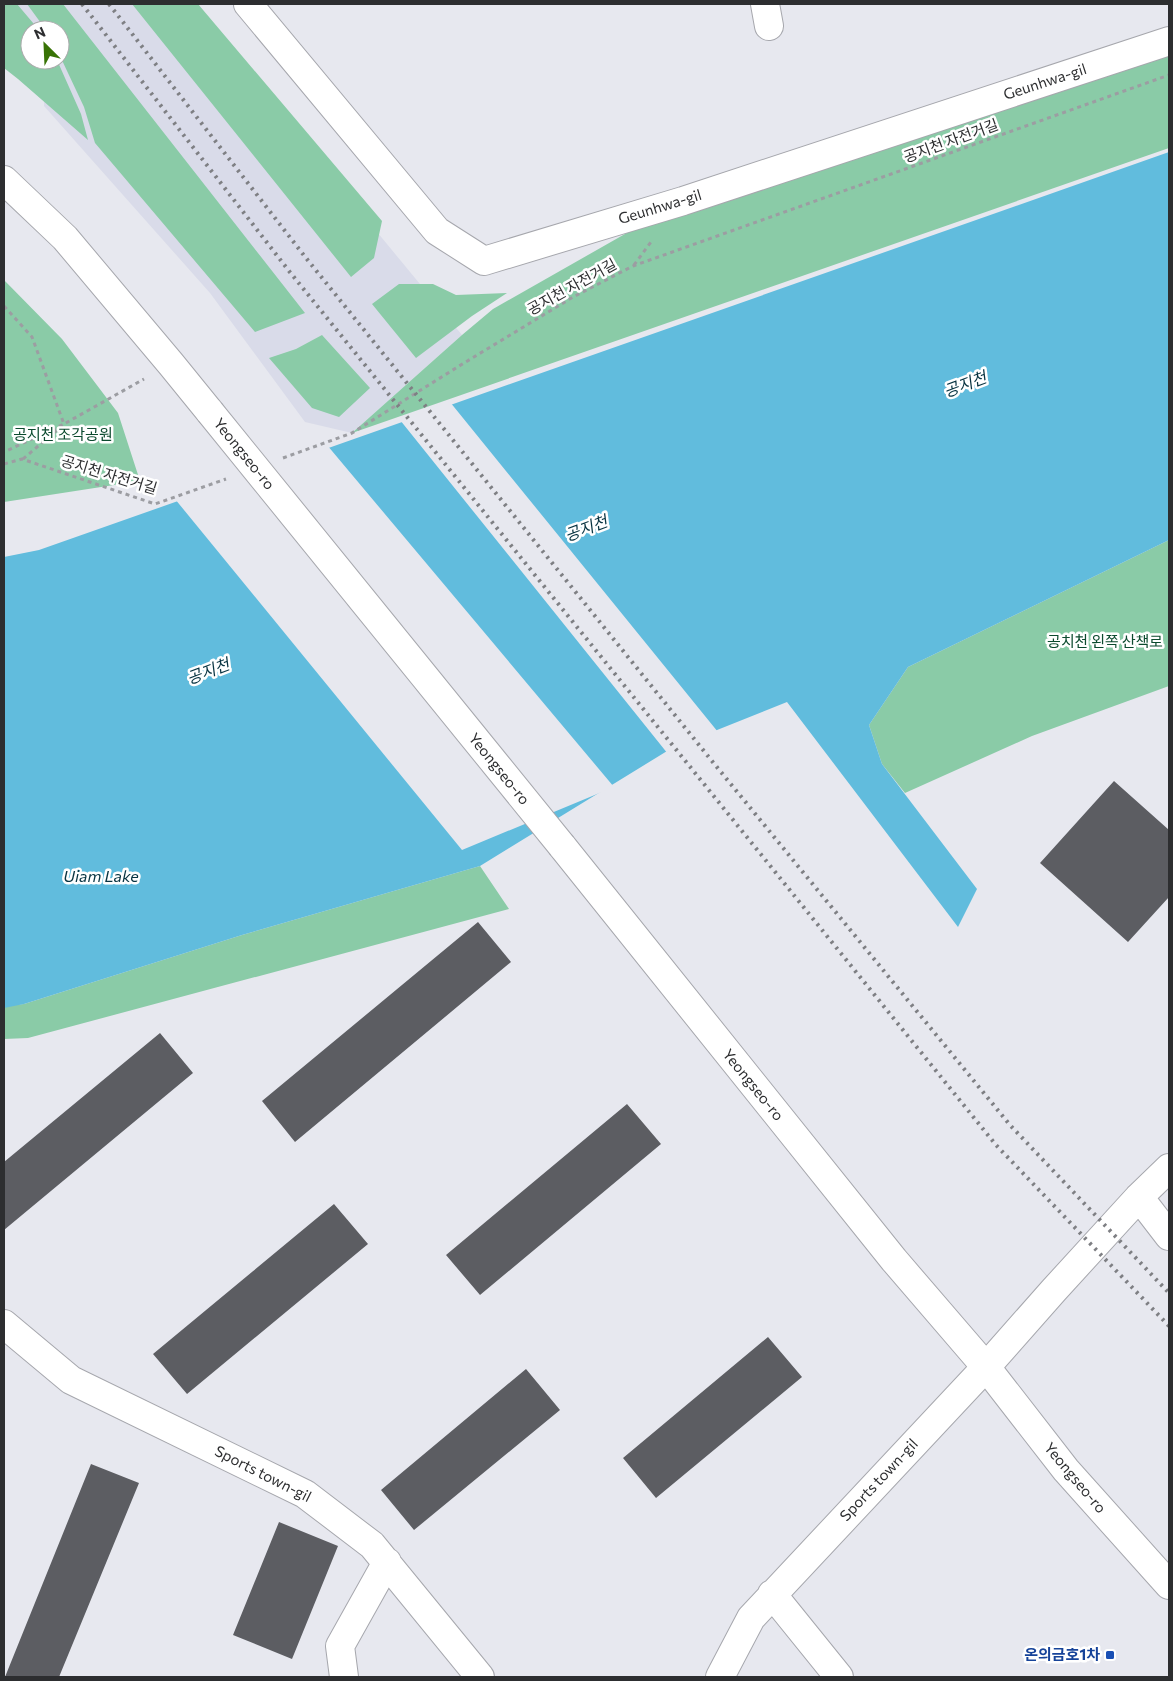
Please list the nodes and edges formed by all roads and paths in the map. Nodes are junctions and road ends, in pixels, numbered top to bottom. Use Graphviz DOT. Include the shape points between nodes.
graph roads {
  1 [pos="248,4"];
  2 [pos="1169,41"];
  3 [pos="1169,75"];
  4 [pos="4,180"];
  5 [pos="4,306"];
  6 [pos="171,364"];
  7 [pos="64,424"];
  8 [pos="4,452"];
  9 [pos="22,459"];
  10 [pos="277,460"];
  11 [pos="4,464"];
  12 [pos="230,477"];
  13 [pos="1169,1168"];
  14 [pos="1139,1197"];
  15 [pos="1169,1236"];
  16 [pos="4,1324"];
  17 [pos="986,1367"];
  18 [pos="387,1562"];
  19 [pos="1169,1586"];
  20 [pos="772,1594"];
  21 [pos="344,1677"];
  22 [pos="480,1677"];
  23 [pos="720,1677"];
  24 [pos="839,1677"];
  1 -- 2 [label="street, Geunhwa-gil" via="437,231 484,261 683,201"];
  3 -- 10 [label="path, 공지천 자전거길" via="634,266 572,297 352,433"];
  4 -- 6 [label="street, Yeongseo-ro" via="65,238"];
  5 -- 7 [label="path" via="32,337"];
  6 -- 7 [label="path"];
  6 -- 17 [label="street, Yeongseo-ro, bridge" via="888,1252"];
  7 -- 8 [label="path"];
  7 -- 9 [label="path"];
  9 -- 11 [label="path"];
  9 -- 12 [label="path, 공지천 자전거길" via="155,504"];
  13 -- 14 [label="street"];
  14 -- 15 [label="street"];
  14 -- 17 [label="street"];
  16 -- 18 [label="street, Sports town-gil" via="71,1380 306,1494 372,1545"];
  17 -- 19 [label="street, Yeongseo-ro" via="1066,1470"];
  17 -- 20 [label="street, Sports town-gil"];
  18 -- 21 [label="street" via="340,1646"];
  18 -- 22 [label="street, Sports town-gil"];
  20 -- 23 [label="street, Sports town-gil" via="751,1618"];
  20 -- 24 [label="street"];
}
